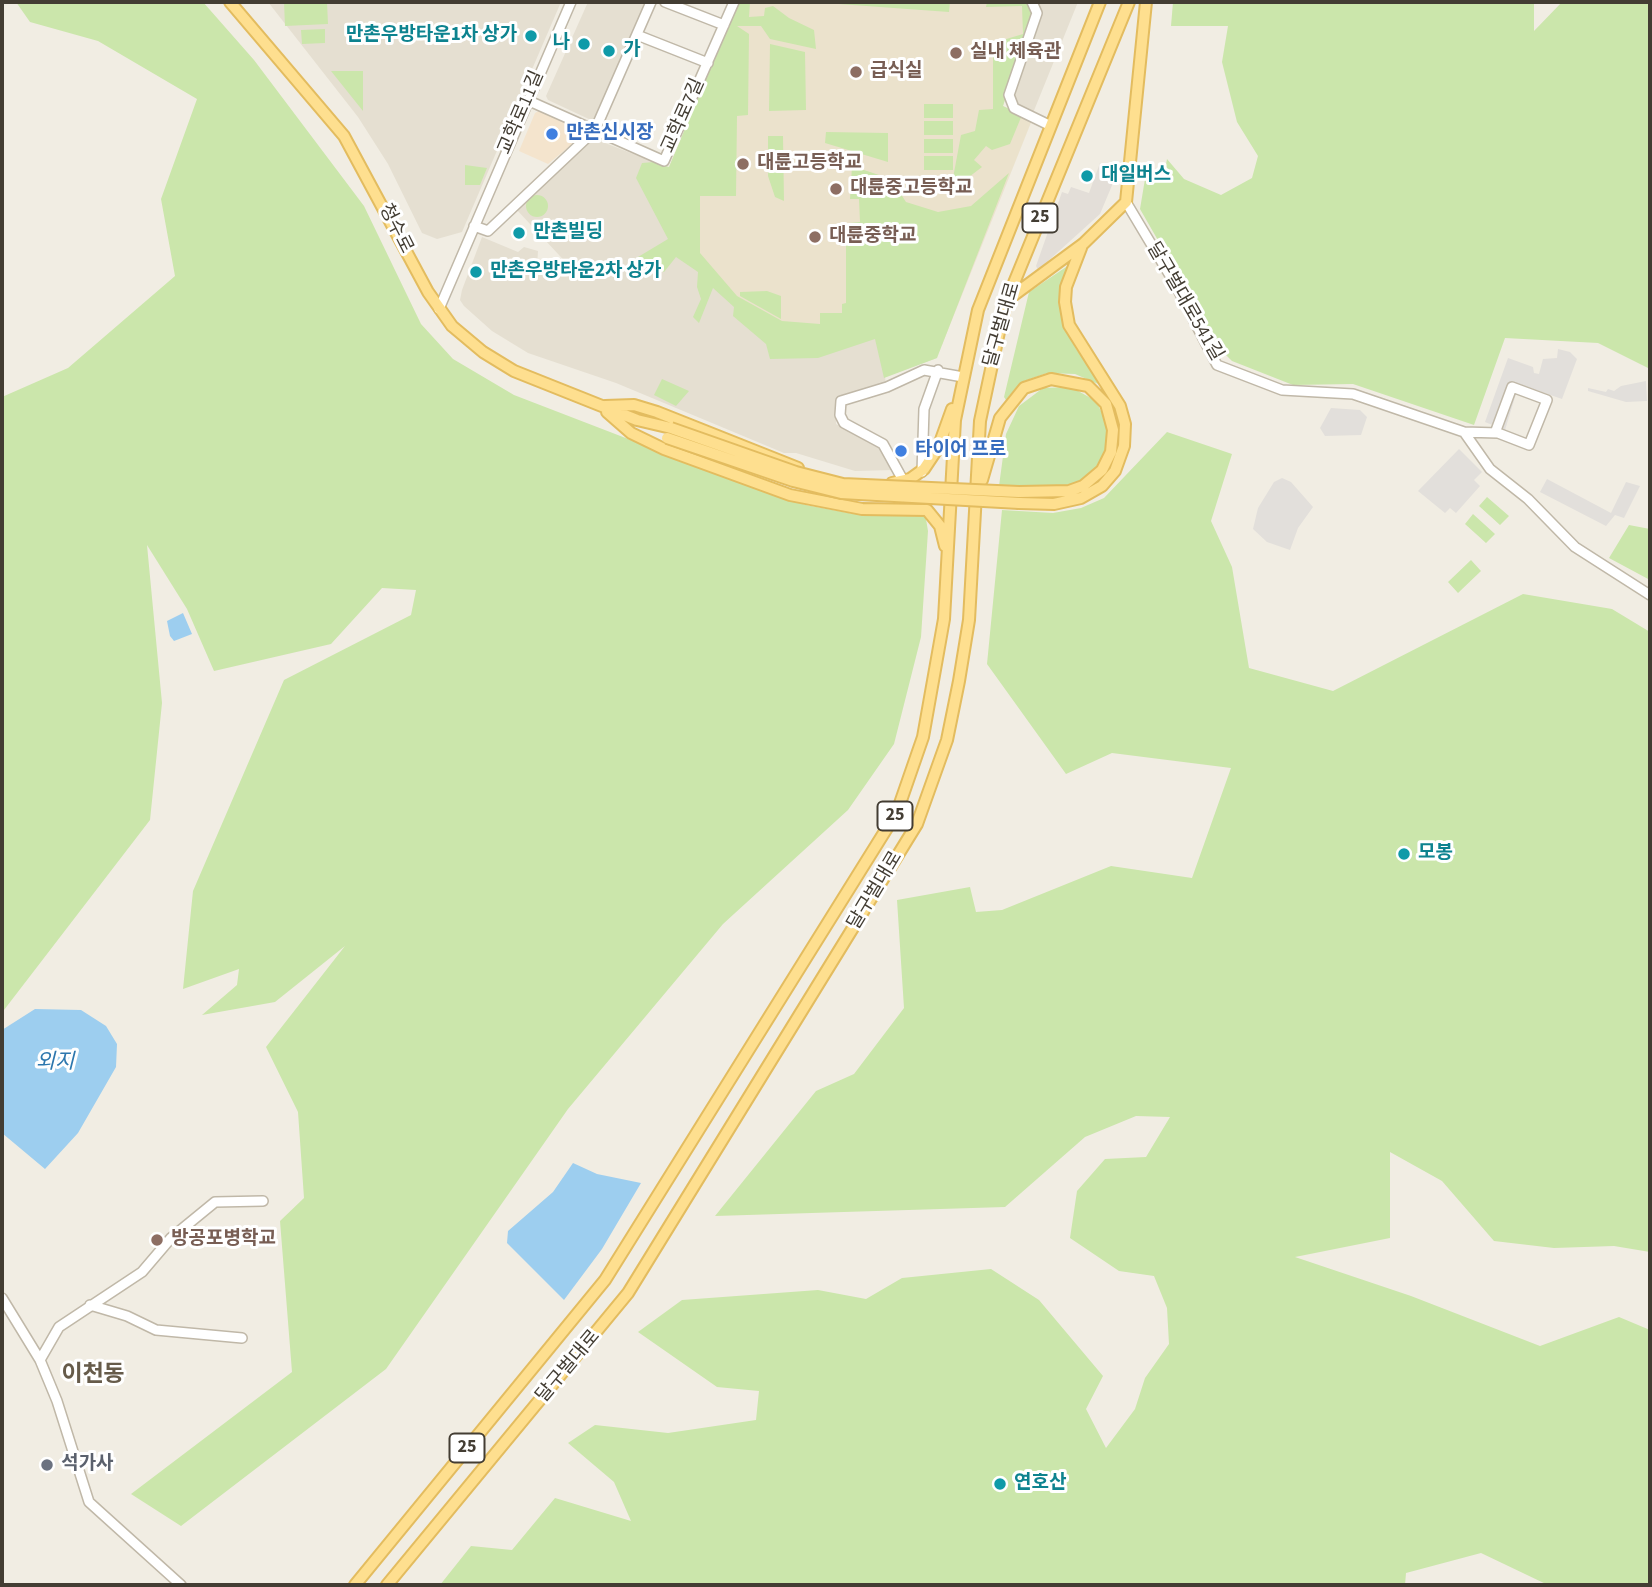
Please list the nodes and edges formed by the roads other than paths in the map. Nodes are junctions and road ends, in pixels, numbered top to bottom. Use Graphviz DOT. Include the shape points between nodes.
graph roads {
  1 [pos="230,2"];
  2 [pos="571,2"];
  3 [pos="651,2"];
  4 [pos="665,2"];
  5 [pos="734,2"];
  6 [pos="1032,2"];
  7 [pos="1100,2"];
  8 [pos="1129,2"];
  9 [pos="1146,2"];
  10 [pos="724,25"];
  11 [pos="637,35"];
  12 [pos="708,63"];
  13 [pos="527,100"];
  14 [pos="1049,125"];
  15 [pos="595,130"];
  16 [pos="1126,202"];
  17 [pos="474,226"];
  18 [pos="1083,244"];
  19 [pos="1007,300"];
  20 [pos="439,309"];
  21 [pos="938,370"];
  22 [pos="962,382"];
  23 [pos="600,406"];
  24 [pos="1464,432"];
  25 [pos="1495,433"];
  26 [pos="667,438"];
  27 [pos="922,472"];
  28 [pos="904,481"];
  29 [pos="1019,498"];
  30 [pos="976,520"];
  31 [pos="948,551"];
  32 [pos="1650,595"];
  33 [pos="263,1201"];
  34 [pos="2,1298"];
  35 [pos="90,1305"];
  36 [pos="242,1338"];
  37 [pos="40,1360"];
  38 [pos="181,1585"];
  39 [pos="355,1585"];
  40 [pos="387,1585"];
  1 -- 20 [label="main road, 청수로" via="344,136"];
  2 -- 13 [label="street, 교학로11길"];
  3 -- 11 [label="street"];
  4 -- 10 [label="street"];
  5 -- 10 [label="street, 교학로7길"];
  6 -- 14 [label="street" via="1037,13 1009,95 1014,108"];
  7 -- 14 [label="main road, 달구벌대로 / 25"];
  8 -- 19 [label="main road, 달구벌대로 / 25"];
  9 -- 16 [label="main road"];
  10 -- 12 [label="street, 교학로7길"];
  11 -- 12 [label="street"];
  11 -- 15 [label="street"];
  12 -- 15 [label="street, 교학로7길" via="664,161"];
  13 -- 15 [label="street, 교학로7길"];
  13 -- 17 [label="street, 교학로11길"];
  14 -- 22 [label="main road, 달구벌대로 / 25" via="978,310"];
  15 -- 17 [label="street" via="488,232"];
  16 -- 18 [label="main road"];
  16 -- 24 [label="street, 달구벌대로541길" via="1217,365 1282,390 1353,394"];
  17 -- 20 [label="street, 교학로11길"];
  18 -- 19 [label="main road"];
  18 -- 29 [label="main road" via="1066,287 1069,325 1120,406 1124,446 1115,471 1102,486 1081,498 1054,504"];
  19 -- 30 [label="main road, 달구벌대로 / 25" via="980,421"];
  20 -- 23 [label="main road, 청수로" via="452,327 495,361"];
  21 -- 22 [label="street, 달구벌대로"];
  21 -- 27 [label="street" via="924,409"];
  21 -- 28 [label="street" via="924,370 841,401 844,423 883,444"];
  22 -- 27 [label="main road" via="938,448"];
  22 -- 31 [label="main road, 달구벌대로 / 25" via="952,454"];
  23 -- 26 [label="main road, 청수로"];
  23 -- 26 [label="main road" via="631,433"];
  23 -- 28 [label="main road, 청수로" via="634,405 810,472 850,482"];
  24 -- 25 [label="street, 달구벌대로541길"];
  24 -- 32 [label="street" via="1490,469 1528,499 1575,547"];
  25 -- 25 [label="street, 달구벌대로541길" via="1529,445 1547,400 1512,387"];
  26 -- 29 [label="main road, bridge" via="843,484"];
  26 -- 31 [label="main road" via="790,495 862,509 927,510 934,515"];
  27 -- 28 [label="main road, 청수로"];
  29 -- 30 [label="main road" via="1069,491 1102,470 1114,430 1106,404 1088,386 1051,379 1036,382 1014,397 1000,418"];
  30 -- 40 [label="main road, 달구벌대로 / 25" via="969,620 955,706 937,774 917,824 706,1170 605,1323"];
  31 -- 39 [label="main road, 달구벌대로 / 25" via="944,619 928,711 897,812 605,1280"];
  33 -- 35 [label="street" via="215,1202 171,1238 142,1272"];
  34 -- 37 [label="street"];
  35 -- 36 [label="street" via="156,1330"];
  35 -- 37 [label="street" via="59,1328"];
  37 -- 38 [label="street" via="58,1401 89,1502"];
}
